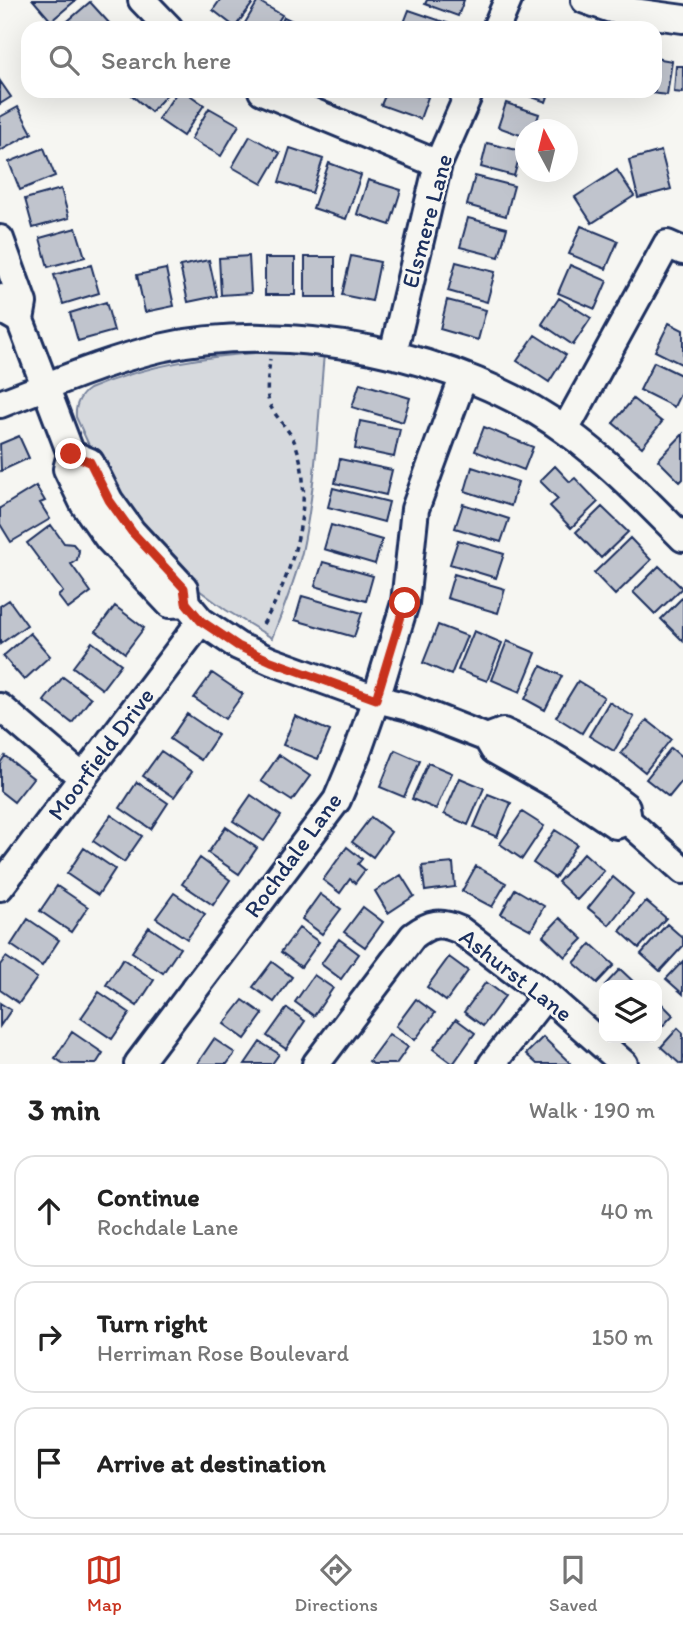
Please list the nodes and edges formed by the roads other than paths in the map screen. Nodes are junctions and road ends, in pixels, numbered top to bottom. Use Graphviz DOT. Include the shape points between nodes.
graph roads {
  1 [pos="142,0"];
  2 [pos="508,0"];
  3 [pos="585,0"];
  4 [pos="683,19"];
  5 [pos="162,21"];
  6 [pos="499,21"];
  7 [pos="279,98"];
  8 [pos="467,98"];
  9 [pos="438,164"];
  10 [pos="0,239"];
  11 [pos="683,251"];
  12 [pos="0,298"];
  13 [pos="20,320"];
  14 [pos="393,354"];
  15 [pos="463,378"];
  16 [pos="47,386"];
  17 [pos="0,404"];
  18 [pos="565,430"];
  19 [pos="683,538"];
  20 [pos="194,612"];
  21 [pos="376,699"];
  22 [pos="0,707"];
  23 [pos="82,777"];
  24 [pos="683,870"];
  25 [pos="0,887"];
  26 [pos="546,995"];
  27 [pos="138,1064"];
  28 [pos="316,1064"];
  29 [pos="492,1064"];
  30 [pos="624,1064"];
  1 -- 5 [label="street"];
  2 -- 6 [label="street"];
  3 -- 4 [label="street" via="611,9"];
  7 -- 9 [label="street"];
  8 -- 9 [label="street, Elsmere Lane"];
  9 -- 14 [label="street, Elsmere Lane"];
  10 -- 13 [label="street" via="23,303"];
  11 -- 18 [label="street" via="667,244"];
  12 -- 13 [label="street" via="6,312"];
  13 -- 16 [label="street"];
  14 -- 15 [label="street"];
  14 -- 16 [label="street" via="328,342 250,337 162,348 87,369"];
  15 -- 18 [label="street" via="498,391"];
  15 -- 21 [label="street, Rochdale Lane" via="415,509 405,603"];
  16 -- 17 [label="street"];
  16 -- 20 [label="street" via="71,454 67,469 84,504 108,538 170,604"];
  18 -- 19 [label="street" via="627,482"];
  20 -- 21 [label="street" via="238,646"];
  20 -- 23 [label="street, Moorfield Drive"];
  21 -- 24 [label="street" via="487,738 494,750 616,825 628,821"];
  21 -- 27 [label="street, Rochdale Lane" via="337,800"];
  22 -- 23 [label="street"];
  23 -- 25 [label="street, Moorfield Drive"];
  26 -- 28 [label="street, Ashurst Lane" via="460,930 435,923 413,936"];
  26 -- 29 [label="street"];
  26 -- 30 [label="street, Ashurst Lane"];
}
